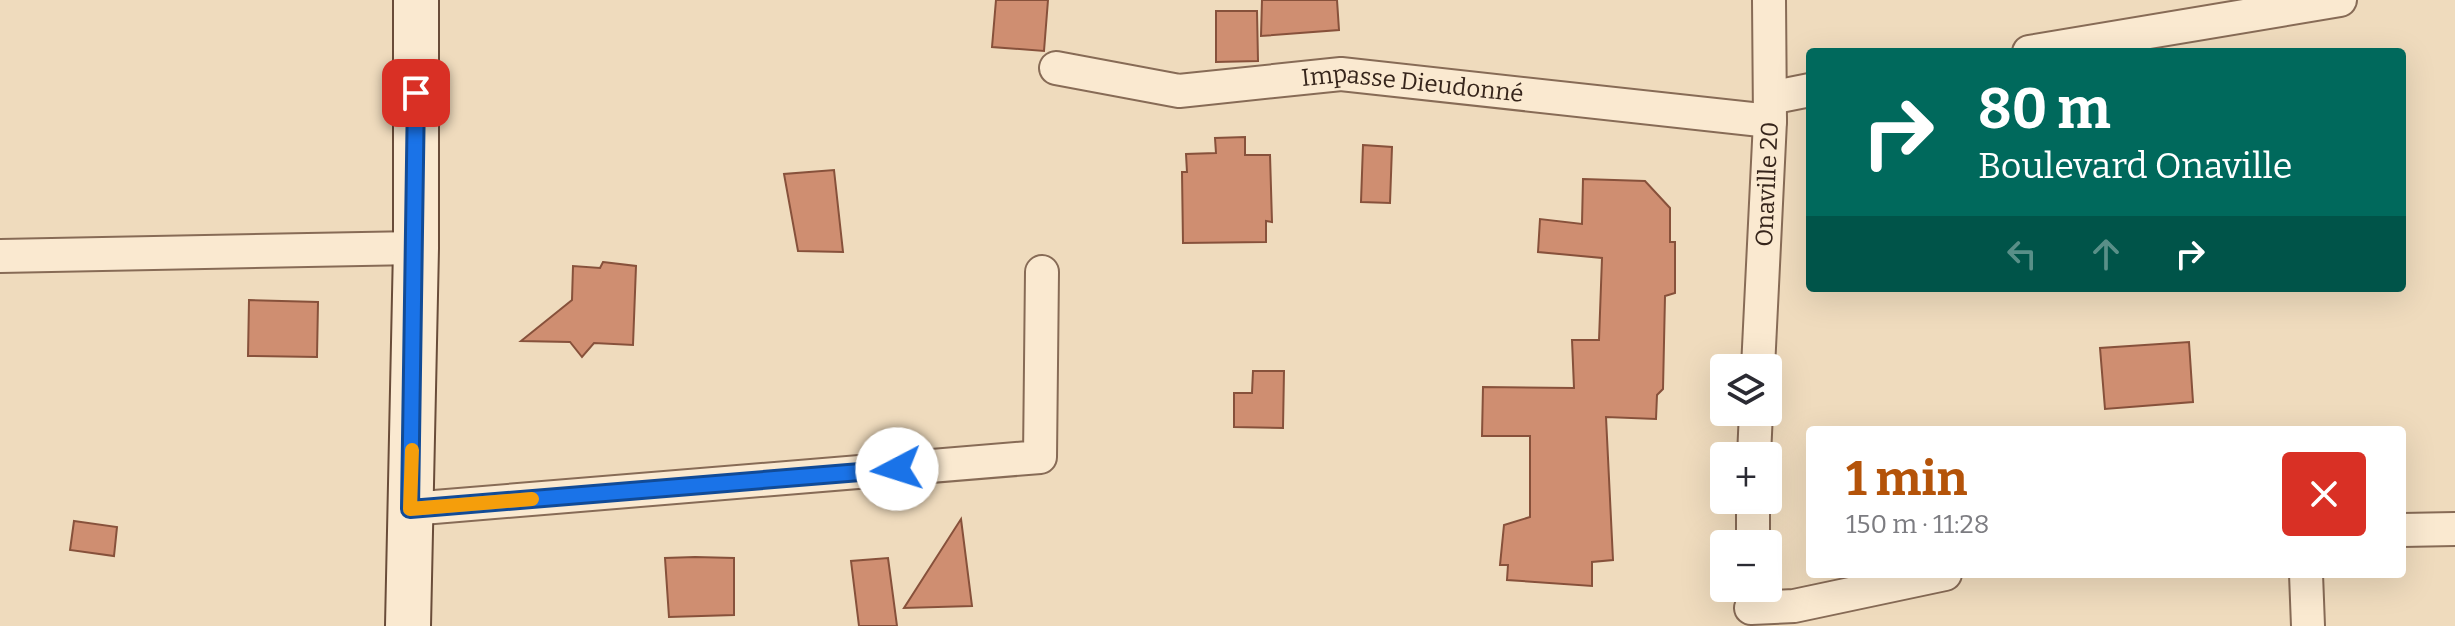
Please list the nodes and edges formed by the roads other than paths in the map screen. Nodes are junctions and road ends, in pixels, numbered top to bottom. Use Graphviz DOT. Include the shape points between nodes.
graph roads {
  1 [pos="416,0"];
  2 [pos="1769,0"];
  3 [pos="2340,0"];
  4 [pos="2053,48"];
  5 [pos="1056,68"];
  6 [pos="1806,92"];
  7 [pos="1770,110"];
  8 [pos="416,248"];
  9 [pos="0,256"];
  10 [pos="1042,272"];
  11 [pos="1759,354"];
  12 [pos="410,509"];
  13 [pos="2455,529"];
  14 [pos="2406,530"];
  15 [pos="1926,578"];
  16 [pos="2306,578"];
  17 [pos="1751,607"];
  18 [pos="408,626"];
  19 [pos="2308,626"];
  1 -- 8 [label="street"];
  2 -- 7 [label="street, Onaville 20"];
  3 -- 4 [label="street"];
  5 -- 7 [label="street, Impasse Dieudonné" via="1179,91 1341,74"];
  6 -- 7 [label="street, Impasse Dieudonné"];
  7 -- 11 [label="street, Onaville 20"];
  8 -- 9 [label="street"];
  8 -- 12 [label="street"];
  10 -- 12 [label="street" via="1040,457"];
  12 -- 18 [label="street"];
  13 -- 14 [label="street"];
  15 -- 17 [label="street" via="1794,606"];
  16 -- 19 [label="street"];
}
